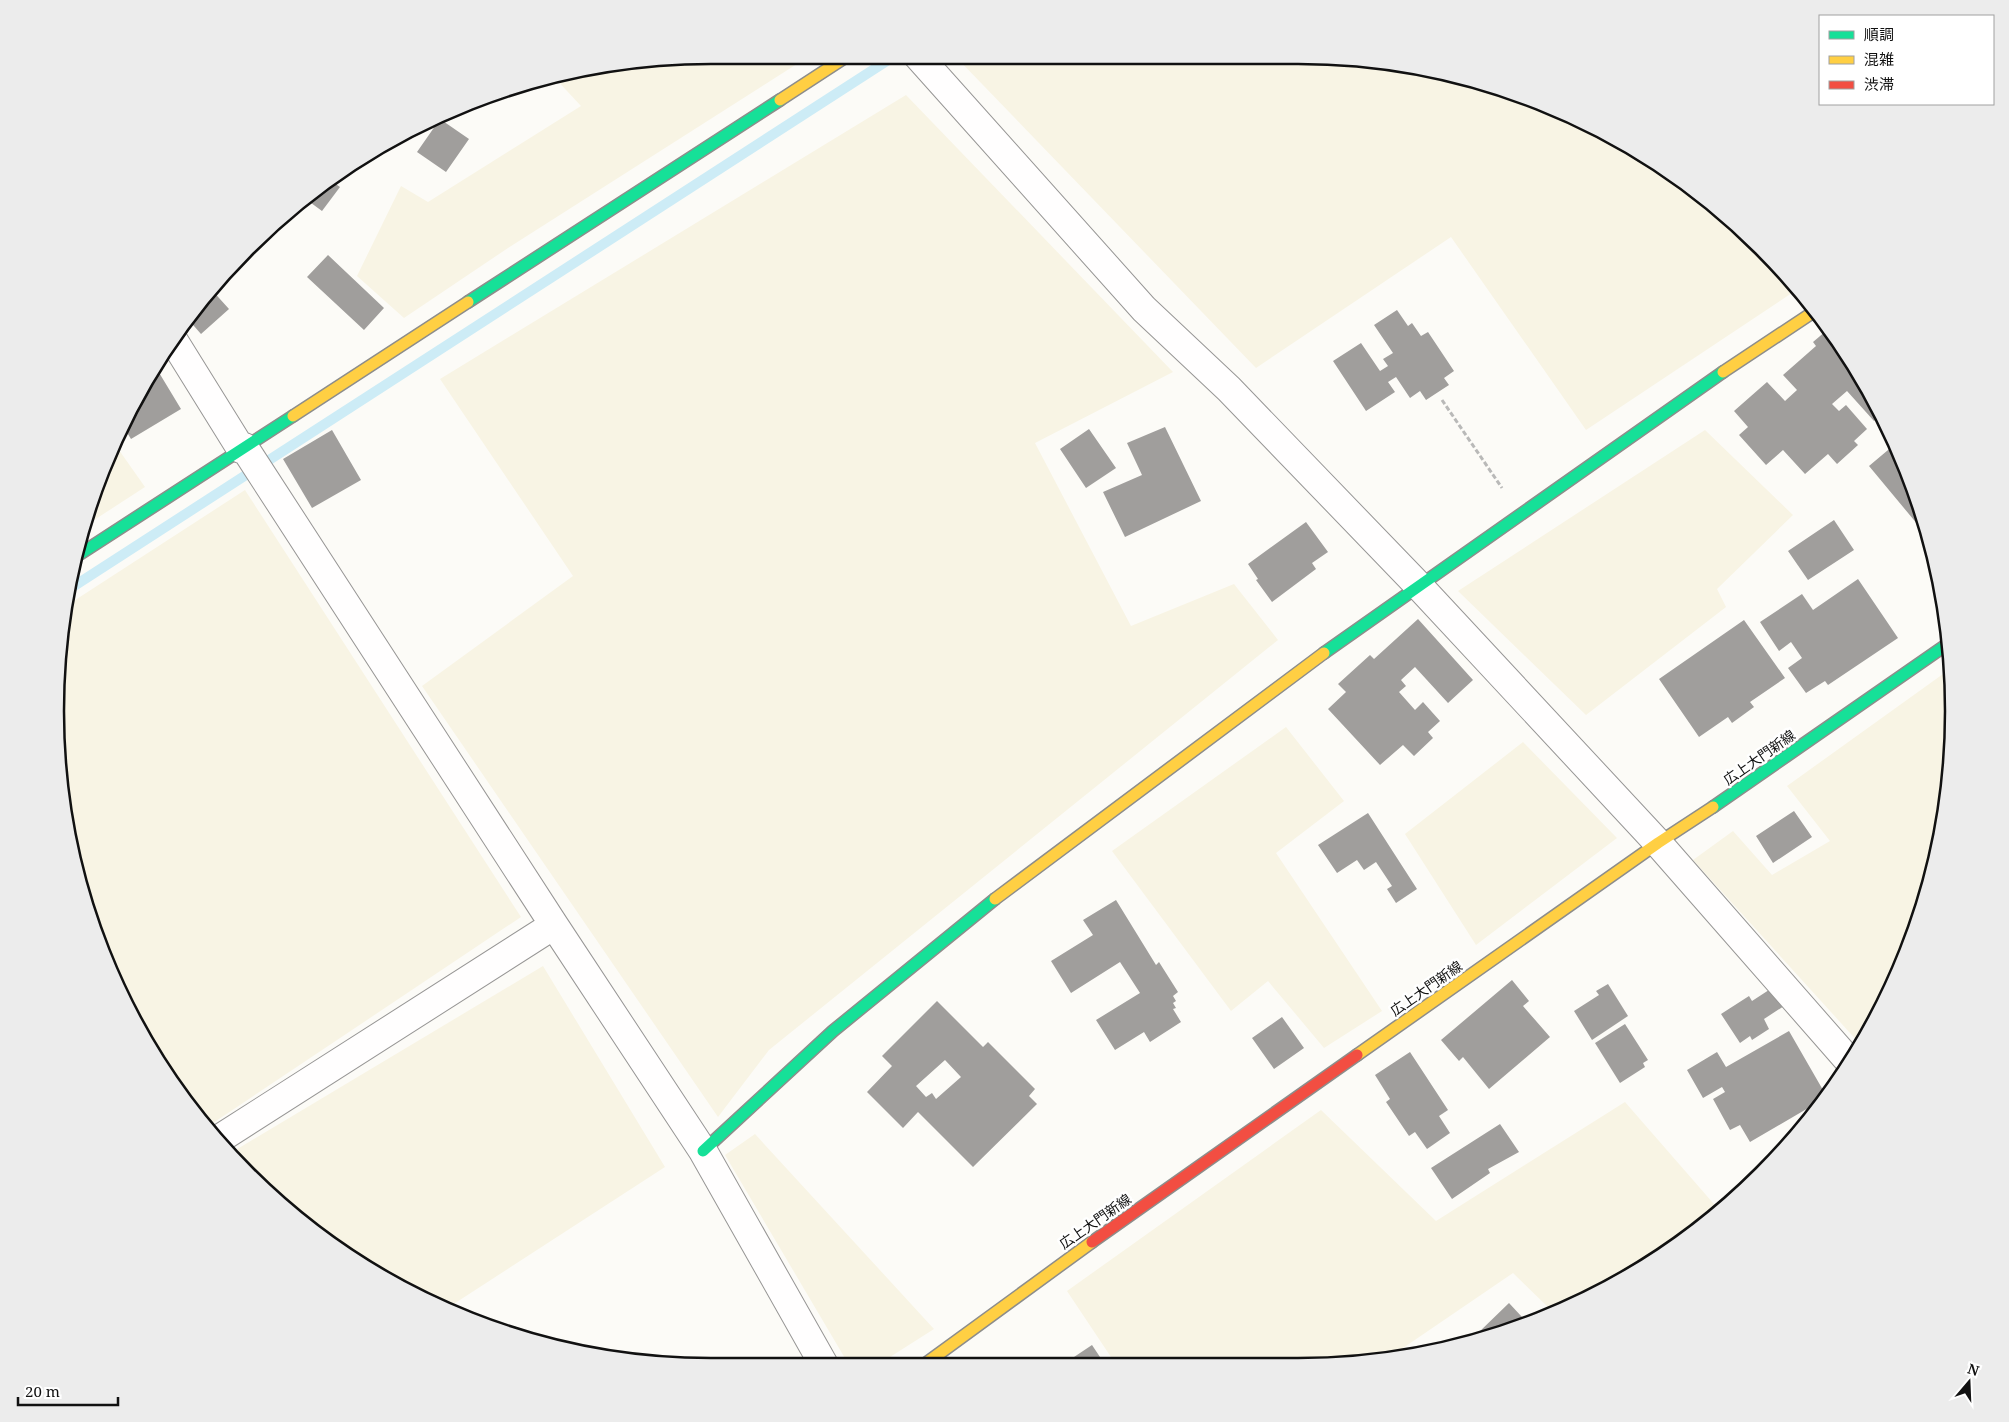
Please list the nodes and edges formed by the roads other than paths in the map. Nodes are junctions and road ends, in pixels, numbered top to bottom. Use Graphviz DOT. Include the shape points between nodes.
graph roads {
  1 [pos="835,64"];
  2 [pos="925,64"];
  3 [pos="1809,315"];
  4 [pos="177,346"];
  5 [pos="243,448"];
  6 [pos="84,551"];
  7 [pos="1418,585"];
  8 [pos="1942,648"];
  9 [pos="1658,843"];
  10 [pos="554,925"];
  11 [pos="1845,1057"];
  12 [pos="223,1137"];
  13 [pos="703,1151"];
  14 [pos="820,1358"];
  15 [pos="933,1358"];
  1 -- 5 [label="street"];
  2 -- 7 [label="street" via="1144,309 1229,389"];
  3 -- 7 [label="street" via="1706,383"];
  4 -- 5 [label="street"];
  5 -- 6 [label="street"];
  5 -- 10 [label="street"];
  7 -- 9 [label="street"];
  7 -- 13 [label="street" via="973,915 833,1031"];
  8 -- 9 [label="street, 広上大門新線"];
  9 -- 11 [label="street"];
  9 -- 15 [label="street, 広上大門新線" via="1084,1247"];
  10 -- 12 [label="street"];
  10 -- 13 [label="street"];
  13 -- 14 [label="street"];
}
